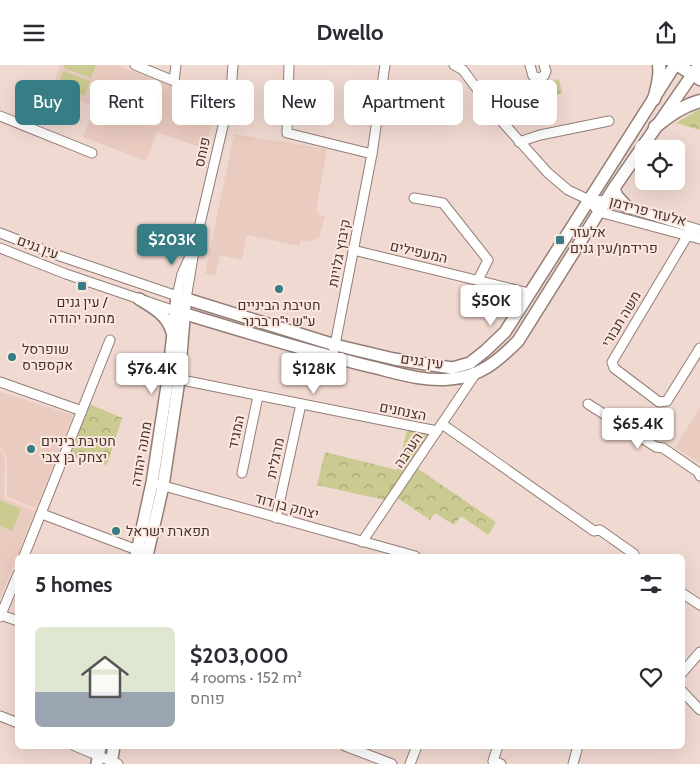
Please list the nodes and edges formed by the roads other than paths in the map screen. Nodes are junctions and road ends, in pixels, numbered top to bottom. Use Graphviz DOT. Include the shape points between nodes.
graph roads {
  1 [pos="135,65"];
  2 [pos="176,65"];
  3 [pos="233,65"];
  4 [pos="289,65"];
  5 [pos="385,65"];
  6 [pos="454,65"];
  7 [pos="530,65"];
  8 [pos="544,65"];
  9 [pos="659,65"];
  10 [pos="677,65"];
  11 [pos="463,67"];
  12 [pos="697,73"];
  13 [pos="654,99"];
  14 [pos="700,101"];
  15 [pos="0,116"];
  16 [pos="608,121"];
  17 [pos="655,127"];
  18 [pos="519,142"];
  19 [pos="92,153"];
  20 [pos="372,154"];
  21 [pos="614,188"];
  22 [pos="414,198"];
  23 [pos="589,200"];
  24 [pos="605,201"];
  25 [pos="628,208"];
  26 [pos="599,212"];
  27 [pos="693,231"];
  28 [pos="0,233"];
  29 [pos="700,239"];
  30 [pos="0,248"];
  31 [pos="354,250"];
  32 [pos="478,281"];
  33 [pos="529,293"];
  34 [pos="181,298"];
  35 [pos="139,299"];
  36 [pos="179,312"];
  37 [pos="173,335"];
  38 [pos="110,340"];
  39 [pos="335,345"];
  40 [pos="700,348"];
  41 [pos="333,357"];
  42 [pos="476,373"];
  43 [pos="187,381"];
  44 [pos="0,382"];
  45 [pos="258,396"];
  46 [pos="588,403"];
  47 [pos="301,404"];
  48 [pos="82,411"];
  49 [pos="439,428"];
  50 [pos="242,473"];
  51 [pos="700,476"];
  52 [pos="157,485"];
  53 [pos="42,514"];
  54 [pos="276,518"];
  55 [pos="362,542"];
  56 [pos="144,553"];
  57 [pos="25,554"];
  58 [pos="407,554"];
  59 [pos="634,554"];
  60 [pos="15,581"];
  61 [pos="685,595"];
  62 [pos="700,605"];
  63 [pos="0,616"];
  64 [pos="15,620"];
  65 [pos="700,652"];
  66 [pos="685,670"];
  67 [pos="685,694"];
  68 [pos="700,710"];
  69 [pos="0,717"];
  70 [pos="15,722"];
  71 [pos="83,749"];
  72 [pos="114,749"];
  73 [pos="353,749"];
  74 [pos="416,749"];
  75 [pos="497,749"];
  76 [pos="577,749"];
  77 [pos="98,755"];
  78 [pos="114,763"];
  79 [pos="392,764"];
  80 [pos="410,764"];
  81 [pos="501,764"];
  82 [pos="573,764"];
  1 -- 2 [label="street" via="174,81"];
  3 -- 34 [label="street, פוחס" via="231,92"];
  4 -- 20 [label="street" via="287,133"];
  5 -- 20 [label="street, קיבוץ גלויות"];
  6 -- 11 [label="street"];
  7 -- 8 [label="street" via="538,78 544,77"];
  9 -- 13 [label="highway" via="659,83"];
  10 -- 12 [label="highway"];
  10 -- 13 [label="main road, עין גנים"];
  11 -- 18 [label="street"];
  12 -- 17 [label="main road, עין גנים"];
  13 -- 23 [label="main road, עין גנים"];
  14 -- 17 [label="highway" via="673,112"];
  15 -- 19 [label="street"];
  16 -- 18 [label="street"];
  17 -- 21 [label="main road, עין גנים"];
  18 -- 23 [label="street" via="568,190"];
  20 -- 31 [label="street, קיבוץ גלויות"];
  21 -- 24 [label="main road, עין גנים"];
  21 -- 25 [label="main road"];
  22 -- 32 [label="street" via="443,203 488,260"];
  23 -- 24 [label="street, אלעזר פרידמן"];
  23 -- 26 [label="street, אלעזר פרידמן"];
  23 -- 33 [label="main road, עין גנים"];
  24 -- 25 [label="street, אלעזר פרידמן"];
  24 -- 26 [label="main road, עין גנים"];
  25 -- 27 [label="street, אלעזר פרידמן"];
  26 -- 27 [label="street, אלעזר פרידמן"];
  26 -- 42 [label="main road, עין גנים" via="518,341 498,361"];
  27 -- 29 [label="street, אלעזר פרידמן"];
  27 -- 40 [label="street, משה תבורי" via="612,362 614,368 659,402 667,401"];
  28 -- 34 [label="street, עין גנים"];
  30 -- 35 [label="street, עין גנים"];
  31 -- 32 [label="street, המעפילים"];
  31 -- 39 [label="street, קיבוץ גלויות"];
  32 -- 33 [label="street, המעפילים"];
  33 -- 39 [label="main road, עין גנים" via="505,332 470,363 452,368"];
  34 -- 36 [label="main road, פוחס"];
  34 -- 39 [label="main road, עין גנים"];
  35 -- 36 [label="street, עין גנים"];
  35 -- 37 [label="main road" via="166,318"];
  36 -- 37 [label="main road, מחנה יהודה"];
  36 -- 41 [label="main road, עין גנים"];
  36 -- 52 [label="main road, מחנה יהודה" via="179,380"];
  37 -- 52 [label="main road, מחנה יהודה"];
  38 -- 48 [label="street"];
  39 -- 41 [label="street, קיבוץ גלויות"];
  41 -- 42 [label="main road, עין גנים" via="428,379 451,379"];
  42 -- 49 [label="street, הערבה"];
  43 -- 45 [label="street, הצנחנים"];
  44 -- 48 [label="street"];
  45 -- 47 [label="street, הצנחנים"];
  45 -- 50 [label="street, המגיד"];
  46 -- 51 [label="street" via="656,447 663,448"];
  47 -- 49 [label="street, הצנחנים"];
  47 -- 54 [label="street, מרגלית"];
  48 -- 53 [label="street"];
  49 -- 55 [label="street, הערבה"];
  49 -- 59 [label="street, הצנחנים"];
  52 -- 54 [label="street, יצחק בן דוד"];
  52 -- 56 [label="main road, מחנה יהודה"];
  53 -- 56 [label="street"];
  53 -- 57 [label="street"];
  54 -- 55 [label="street, יצחק בן דוד"];
  55 -- 58 [label="street, יצחק בן דוד"];
  60 -- 63 [label="street"];
  61 -- 62 [label="street"];
  63 -- 64 [label="street"];
  65 -- 66 [label="street"];
  67 -- 68 [label="street"];
  69 -- 70 [label="street"];
  71 -- 77 [label="street"];
  72 -- 78 [label="main road"];
  73 -- 79 [label="street"];
  74 -- 80 [label="street"];
  75 -- 81 [label="street" via="493,761"];
  76 -- 82 [label="street"];
  77 -- 78 [label="street"];
}
